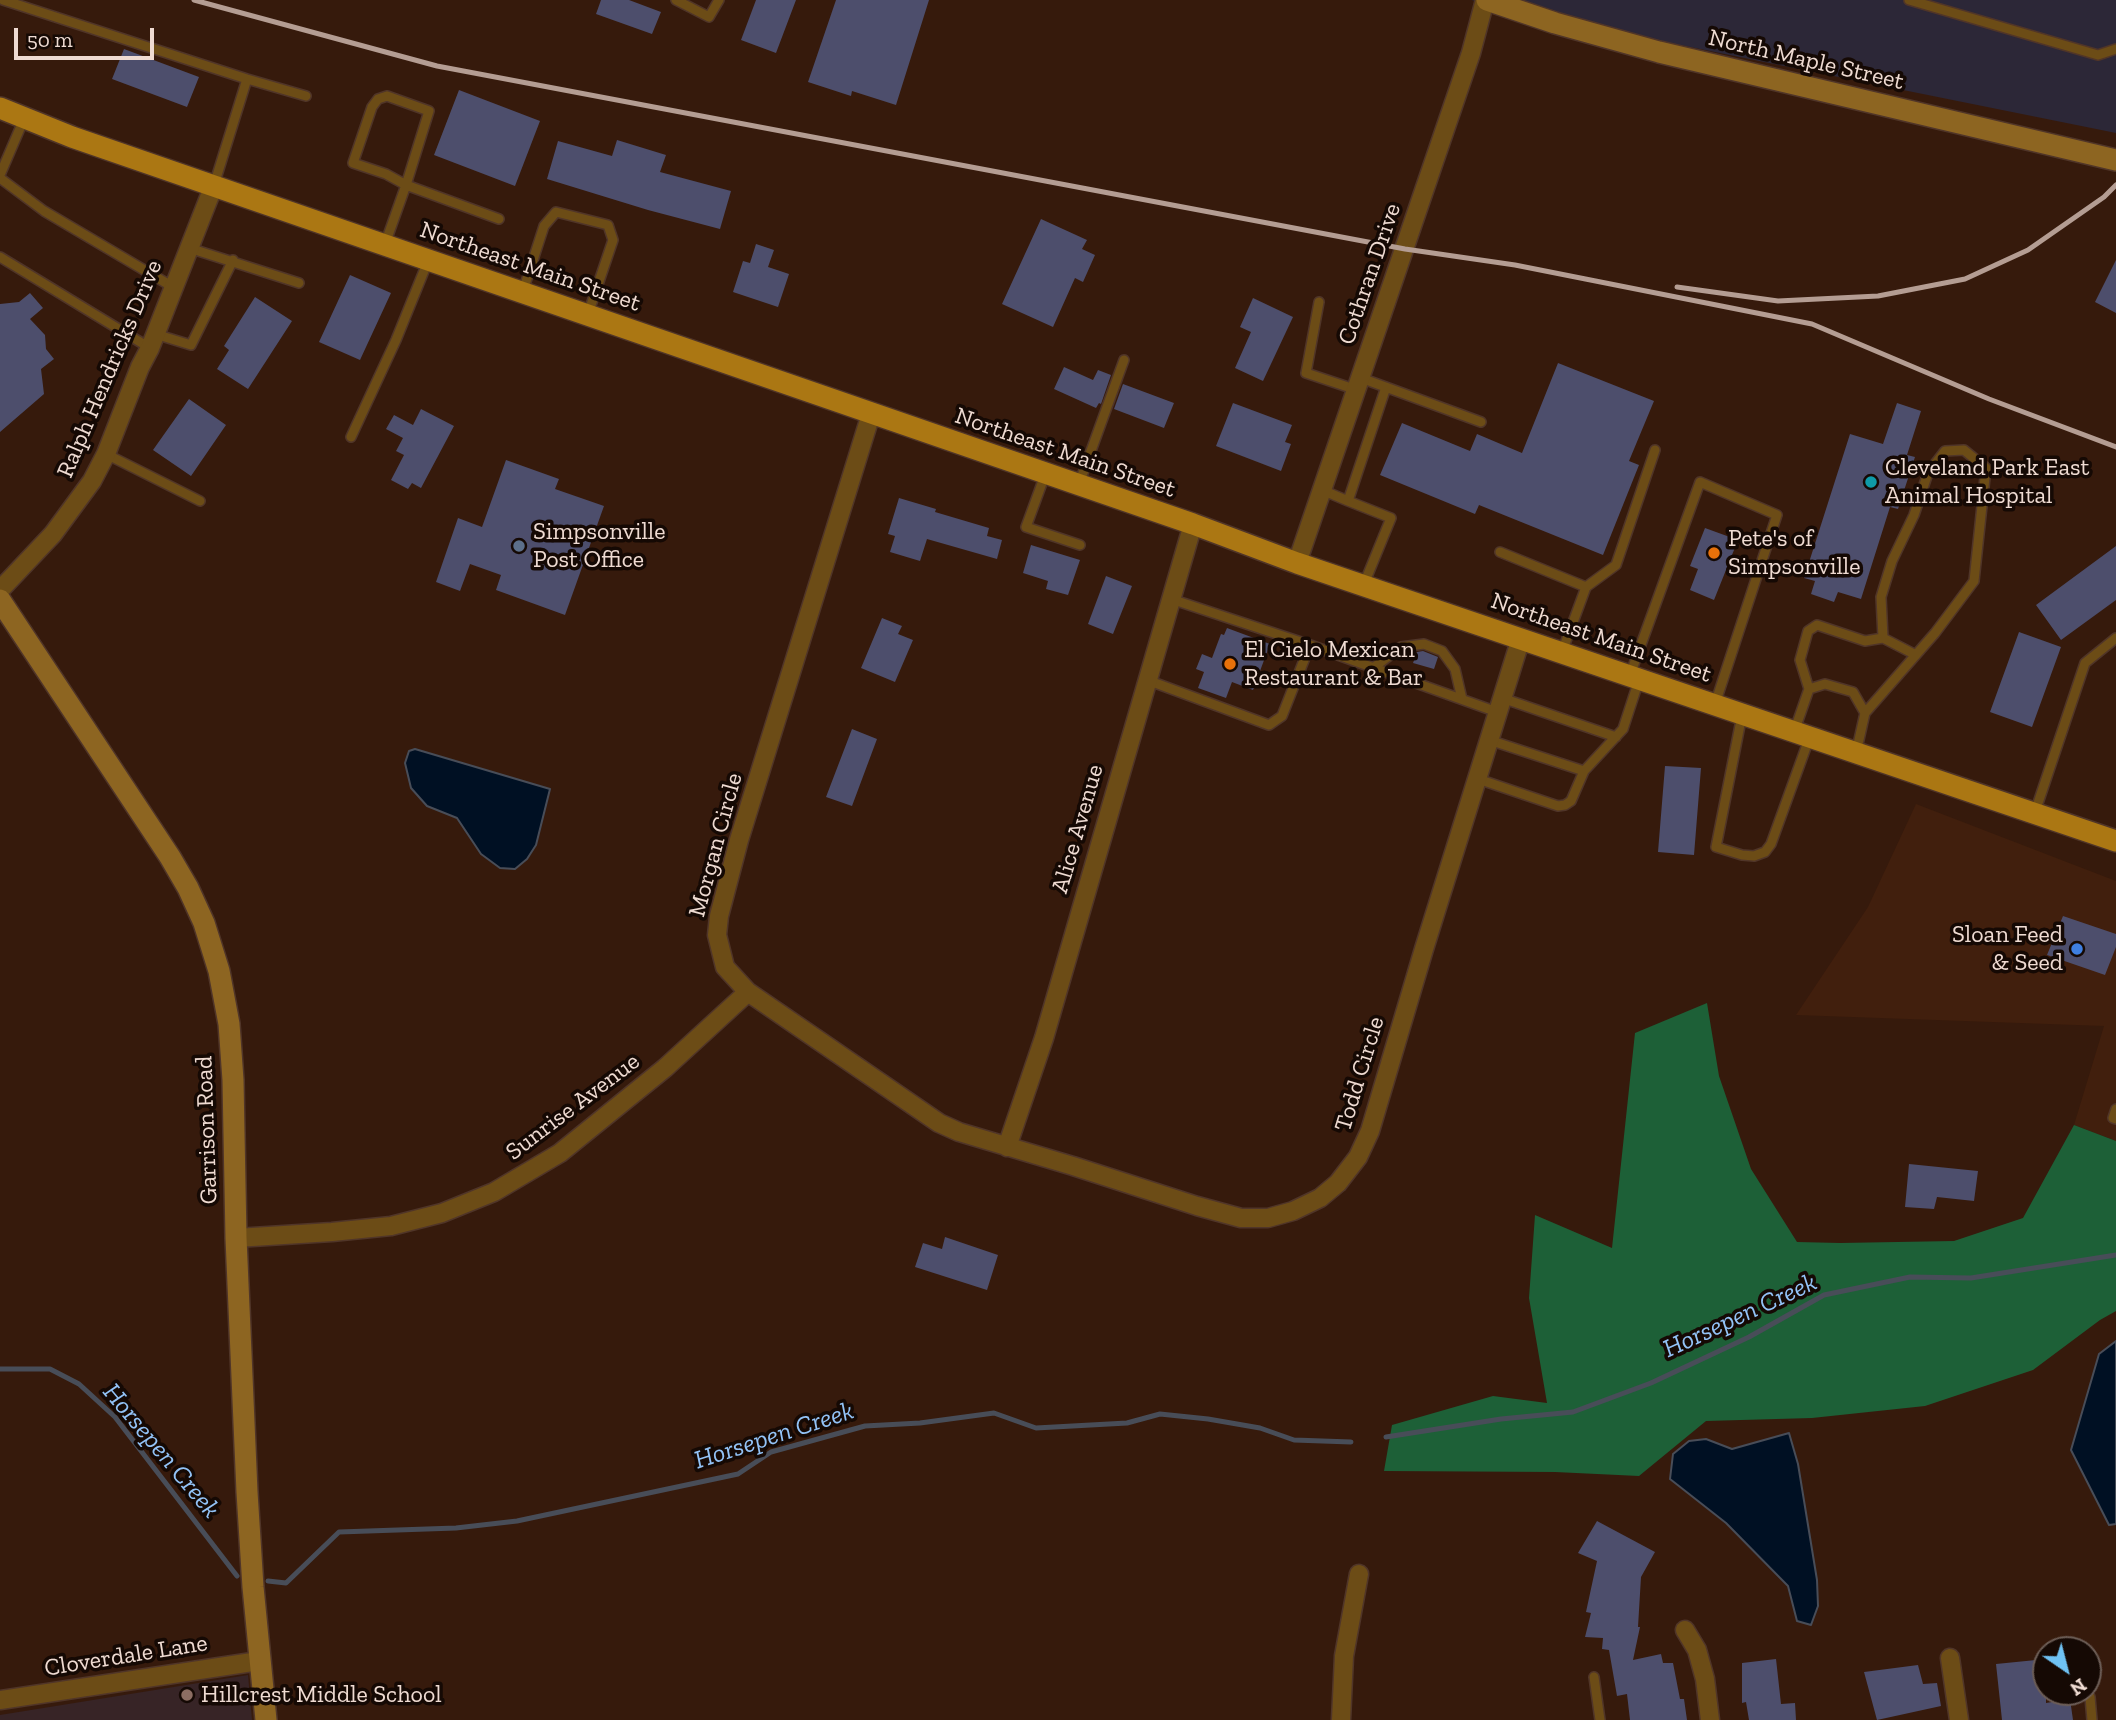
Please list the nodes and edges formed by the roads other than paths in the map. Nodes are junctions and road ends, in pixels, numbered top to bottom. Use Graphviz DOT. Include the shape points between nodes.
graph roads {
  1 [pos="4,0"];
  2 [pos="676,0"];
  3 [pos="719,0"];
  4 [pos="1486,0"];
  5 [pos="1909,0"];
  6 [pos="2116,49"];
  7 [pos="247,79"];
  8 [pos="306,96"];
  9 [pos="0,108"];
  10 [pos="24,118"];
  11 [pos="2116,160"];
  12 [pos="0,176"];
  13 [pos="214,185"];
  14 [pos="406,185"];
  15 [pos="499,219"];
  16 [pos="385,244"];
  17 [pos="189,247"];
  18 [pos="0,257"];
  19 [pos="429,259"];
  20 [pos="233,260"];
  21 [pos="299,283"];
  22 [pos="173,286"];
  23 [pos="523,293"];
  24 [pos="1319,302"];
  25 [pos="587,315"];
  26 [pos="153,341"];
  27 [pos="1124,360"];
  28 [pos="1359,384"];
  29 [pos="1386,387"];
  30 [pos="871,414"];
  31 [pos="1481,422"];
  32 [pos="351,437"];
  33 [pos="1655,450"];
  34 [pos="106,454"];
  35 [pos="1045,475"];
  36 [pos="1078,486"];
  37 [pos="1322,490"];
  38 [pos="200,501"];
  39 [pos="1348,501"];
  40 [pos="1193,524"];
  41 [pos="1080,545"];
  42 [pos="1500,552"];
  43 [pos="1297,563"];
  44 [pos="1364,584"];
  45 [pos="1586,587"];
  46 [pos="0,590"];
  47 [pos="1171,599"];
  48 [pos="0,600"];
  49 [pos="1521,638"];
  50 [pos="1883,638"];
  51 [pos="2116,638"];
  52 [pos="1310,645"];
  53 [pos="1562,652"];
  54 [pos="1916,655"];
  55 [pos="1373,668"];
  56 [pos="1635,677"];
  57 [pos="1147,680"];
  58 [pos="1809,689"];
  59 [pos="1462,699"];
  60 [pos="1715,704"];
  61 [pos="1499,705"];
  62 [pos="1865,713"];
  63 [pos="1742,714"];
  64 [pos="1802,734"];
  65 [pos="1616,737"];
  66 [pos="1489,740"];
  67 [pos="1856,753"];
  68 [pos="1584,771"];
  69 [pos="1478,779"];
  70 [pos="2034,814"];
  71 [pos="2116,841"];
  72 [pos="748,992"];
  73 [pos="2116,1109"];
  74 [pos="2116,1119"];
  75 [pos="1007,1147"];
  76 [pos="236,1238"];
  77 [pos="1359,1574"];
  78 [pos="1685,1630"];
  79 [pos="1950,1658"];
  80 [pos="259,1661"];
  81 [pos="1594,1677"];
  82 [pos="0,1700"];
  83 [pos="266,1720"];
  84 [pos="1341,1720"];
  85 [pos="1600,1720"];
  86 [pos="1710,1720"];
  87 [pos="1959,1720"];
  1 -- 7 [label="lane"];
  2 -- 3 [label="lane" via="709,18"];
  4 -- 11 [label="street, North Maple Street" via="1658,52"];
  4 -- 28 [label="street, Cothran Drive"];
  5 -- 6 [label="lane" via="2098,55"];
  7 -- 8 [label="lane"];
  7 -- 13 [label="lane"];
  9 -- 10 [label="main road, Northeast Main Street"];
  10 -- 12 [label="lane"];
  10 -- 13 [label="main road, Northeast Main Street"];
  12 -- 22 [label="lane" via="44,211"];
  13 -- 16 [label="main road, Northeast Main Street"];
  13 -- 17 [label="street, Ralph Hendricks Drive"];
  14 -- 14 [label="lane" via="429,111 387,96 372,107 354,163"];
  14 -- 15 [label="lane"];
  14 -- 16 [label="lane"];
  16 -- 19 [label="main road, Northeast Main Street"];
  17 -- 20 [label="lane"];
  17 -- 22 [label="street, Ralph Hendricks Drive"];
  18 -- 26 [label="lane"];
  19 -- 23 [label="main road, Northeast Main Street"];
  19 -- 32 [label="lane"];
  20 -- 21 [label="lane"];
  20 -- 26 [label="lane" via="191,345"];
  22 -- 26 [label="street, Ralph Hendricks Drive"];
  23 -- 25 [label="main road, Northeast Main Street"];
  23 -- 25 [label="lane" via="544,226 556,212 608,225 612,240"];
  24 -- 28 [label="lane" via="1306,373"];
  25 -- 30 [label="main road, Northeast Main Street"];
  26 -- 34 [label="street, Ralph Hendricks Drive"];
  27 -- 36 [label="lane"];
  28 -- 29 [label="lane"];
  28 -- 37 [label="street, Cothran Drive"];
  29 -- 31 [label="lane"];
  29 -- 39 [label="lane"];
  30 -- 35 [label="main road, Northeast Main Street"];
  30 -- 72 [label="street, Morgan Circle" via="719,916 717,935 725,967"];
  33 -- 45 [label="lane" via="1616,565"];
  34 -- 38 [label="lane"];
  34 -- 46 [label="street, Ralph Hendricks Drive" via="72,511"];
  35 -- 36 [label="main road, Northeast Main Street"];
  35 -- 41 [label="lane" via="1026,527"];
  36 -- 40 [label="main road, Northeast Main Street"];
  37 -- 39 [label="lane"];
  37 -- 43 [label="street, Cothran Drive"];
  39 -- 44 [label="lane" via="1391,518"];
  40 -- 43 [label="main road, Northeast Main Street"];
  40 -- 47 [label="street, Alice Avenue"];
  42 -- 45 [label="lane"];
  43 -- 44 [label="main road, Northeast Main Street"];
  44 -- 49 [label="main road, Northeast Main Street"];
  45 -- 53 [label="lane"];
  47 -- 52 [label="lane"];
  47 -- 57 [label="street, Alice Avenue"];
  48 -- 76 [label="street, Garrison Road" via="170,857 204,923 229,1024"];
  49 -- 53 [label="main road, Northeast Main Street"];
  49 -- 61 [label="street, Todd Circle"];
  50 -- 54 [label="lane"];
  50 -- 54 [label="lane" via="1881,597 1928,473 1945,451 1964,450 1986,468 1974,581"];
  50 -- 58 [label="lane" via="1865,641 1817,625 1808,631 1800,660"];
  51 -- 70 [label="lane" via="2085,663"];
  52 -- 55 [label="lane"];
  52 -- 57 [label="lane" via="1282,716 1269,725"];
  53 -- 56 [label="main road, Northeast Main Street"];
  54 -- 62 [label="lane"];
  55 -- 59 [label="lane"];
  55 -- 59 [label="lane" via="1401,648 1424,644 1442,651 1455,669"];
  56 -- 60 [label="main road, Northeast Main Street"];
  56 -- 60 [label="lane" via="1700,482 1777,515"];
  56 -- 65 [label="lane" via="1623,729"];
  57 -- 75 [label="street, Alice Avenue" via="1044,1038"];
  58 -- 62 [label="lane" via="1825,684 1853,692"];
  58 -- 64 [label="lane"];
  59 -- 61 [label="lane"];
  60 -- 63 [label="main road, Northeast Main Street"];
  61 -- 65 [label="lane"];
  61 -- 66 [label="street, Todd Circle"];
  62 -- 67 [label="lane"];
  63 -- 64 [label="main road, Northeast Main Street"];
  63 -- 64 [label="lane" via="1716,847 1742,855 1765,852"];
  64 -- 67 [label="main road, Northeast Main Street"];
  65 -- 68 [label="lane"];
  66 -- 68 [label="lane"];
  66 -- 69 [label="street, Todd Circle"];
  67 -- 70 [label="main road, Northeast Main Street"];
  68 -- 69 [label="lane" via="1571,801 1558,806"];
  69 -- 75 [label="street, Todd Circle" via="1364,1145 1349,1170 1320,1198 1280,1215 1241,1218"];
  70 -- 71 [label="main road, Northeast Main Street"];
  72 -- 75 [label="street, Morgan Circle" via="939,1123"];
  72 -- 76 [label="street, Sunrise Avenue" via="665,1068 560,1153 494,1192 442,1213 390,1226"];
  73 -- 74 [label="lane"];
  76 -- 80 [label="street, Garrison Road"];
  77 -- 84 [label="street" via="1344,1656"];
  78 -- 86 [label="street" via="1697,1650"];
  79 -- 87 [label="street"];
  80 -- 82 [label="street, Cloverdale Lane"];
  80 -- 83 [label="street, Garrison Road"];
  81 -- 85 [label="lane"];
}
